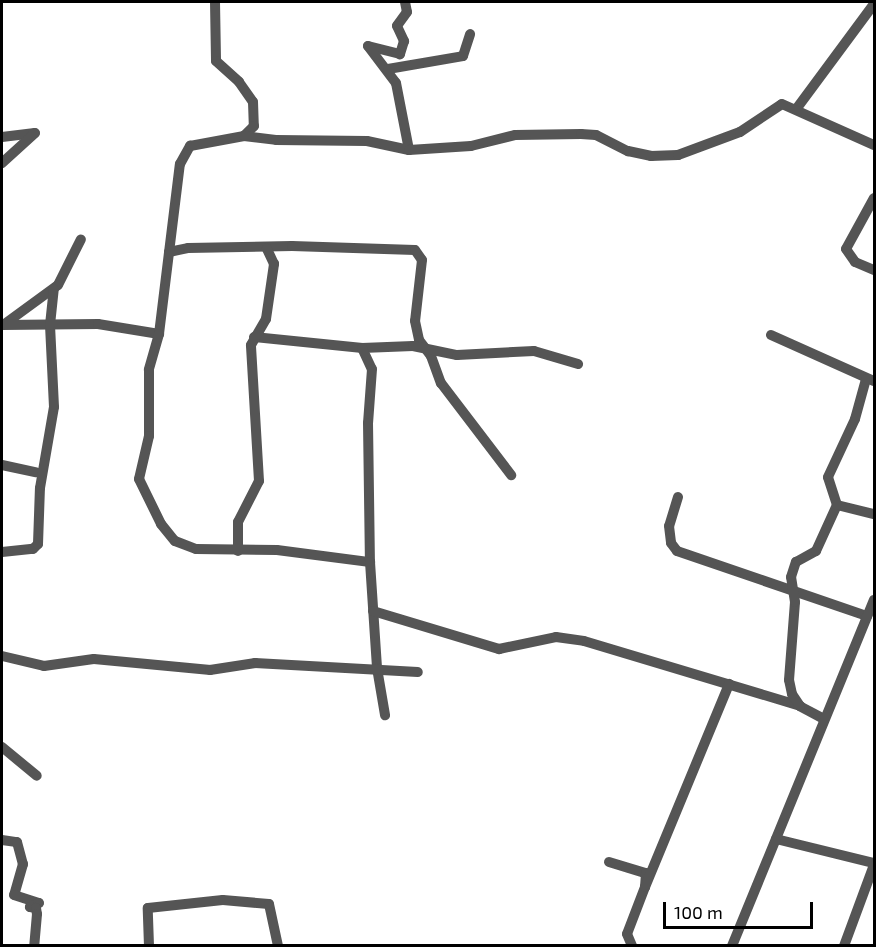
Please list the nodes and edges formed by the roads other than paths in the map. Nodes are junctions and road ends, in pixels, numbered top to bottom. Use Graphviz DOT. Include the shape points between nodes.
graph roads {
  1 [pos="215,2"];
  2 [pos="405,2"];
  3 [pos="874,4"];
  4 [pos="470,34"];
  5 [pos="388,69"];
  6 [pos="797,108"];
  7 [pos="244,136"];
  8 [pos="2,137"];
  9 [pos="874,145"];
  10 [pos="409,150"];
  11 [pos="2,163"];
  12 [pos="874,198"];
  13 [pos="81,239"];
  14 [pos="267,249"];
  15 [pos="169,252"];
  16 [pos="874,270"];
  17 [pos="54,289"];
  18 [pos="4,324"];
  19 [pos="50,325"];
  20 [pos="159,334"];
  21 [pos="771,335"];
  22 [pos="254,337"];
  23 [pos="425,347"];
  24 [pos="362,348"];
  25 [pos="578,364"];
  26 [pos="870,380"];
  27 [pos="2,465"];
  28 [pos="36,472"];
  29 [pos="511,476"];
  30 [pos="678,497"];
  31 [pos="837,505"];
  32 [pos="874,513"];
  33 [pos="238,551"];
  34 [pos="2,552"];
  35 [pos="370,562"];
  36 [pos="792,590"];
  37 [pos="874,600"];
  38 [pos="373,611"];
  39 [pos="867,615"];
  40 [pos="2,657"];
  41 [pos="377,668"];
  42 [pos="418,672"];
  43 [pos="729,684"];
  44 [pos="800,705"];
  45 [pos="385,715"];
  46 [pos="824,719"];
  47 [pos="2,747"];
  48 [pos="37,776"];
  49 [pos="777,839"];
  50 [pos="2,840"];
  51 [pos="609,862"];
  52 [pos="874,864"];
  53 [pos="645,887"];
  54 [pos="629,944"];
  55 [pos="34,945"];
  56 [pos="149,945"];
  57 [pos="278,945"];
  58 [pos="732,945"];
  59 [pos="844,945"];
  1 -- 7 [label="street" via="216,61 254,102 254,126"];
  2 -- 5 [label="street" via="406,12 397,26 404,41 400,54 368,46"];
  3 -- 6 [label="street"];
  4 -- 5 [label="street" via="463,56"];
  5 -- 10 [label="street" via="400,96"];
  6 -- 9 [label="street"];
  6 -- 10 [label="street" via="782,104 740,132 678,155 628,152 596,135 581,134 515,135 481,145"];
  7 -- 10 [label="street" via="367,141"];
  7 -- 15 [label="street" via="190,147 184,152"];
  8 -- 11 [label="street" via="35,133"];
  12 -- 16 [label="street" via="846,249 855,262"];
  13 -- 17 [label="street"];
  14 -- 15 [label="street" via="188,248"];
  14 -- 22 [label="street" via="274,264 266,319"];
  14 -- 23 [label="street" via="292,246 416,250 422,260 416,333"];
  15 -- 20 [label="street"];
  17 -- 18 [label="street"];
  17 -- 19 [label="street"];
  18 -- 19 [label="street"];
  19 -- 20 [label="street" via="98,324"];
  19 -- 34 [label="street" via="54,407 40,488 38,544 33,549"];
  20 -- 33 [label="street" via="149,370 149,436 139,479 161,524 175,541 196,549"];
  21 -- 26 [label="street"];
  22 -- 24 [label="street"];
  22 -- 33 [label="street" via="251,362 259,481 238,522"];
  23 -- 24 [label="street"];
  23 -- 25 [label="street" via="457,355 534,351"];
  23 -- 29 [label="street" via="441,383"];
  24 -- 35 [label="street" via="372,369 368,423"];
  26 -- 31 [label="street" via="828,477"];
  27 -- 28 [label="street"];
  30 -- 36 [label="street" via="669,526 671,543 677,551"];
  31 -- 32 [label="street"];
  31 -- 36 [label="street" via="816,551 802,557 793,568"];
  33 -- 35 [label="street" via="277,550"];
  35 -- 38 [label="street"];
  36 -- 39 [label="street"];
  36 -- 44 [label="street" via="789,680"];
  37 -- 39 [label="street"];
  38 -- 41 [label="street"];
  38 -- 43 [label="street" via="499,649 556,637 584,640"];
  39 -- 46 [label="street"];
  40 -- 41 [label="street" via="44,666 94,659 210,670 255,663"];
  41 -- 42 [label="street"];
  41 -- 45 [label="street"];
  43 -- 44 [label="street"];
  43 -- 53 [label="street"];
  44 -- 46 [label="street"];
  46 -- 49 [label="street"];
  47 -- 48 [label="street"];
  49 -- 52 [label="street"];
  49 -- 58 [label="street"];
  50 -- 55 [label="street" via="17,842 23,864 14,895 39,903 30,907 36,908 38,914"];
  51 -- 53 [label="street" via="646,873"];
  52 -- 59 [label="street"];
  53 -- 54 [label="street" via="627,934"];
  56 -- 57 [label="street" via="148,908 223,900 269,904"];
}
